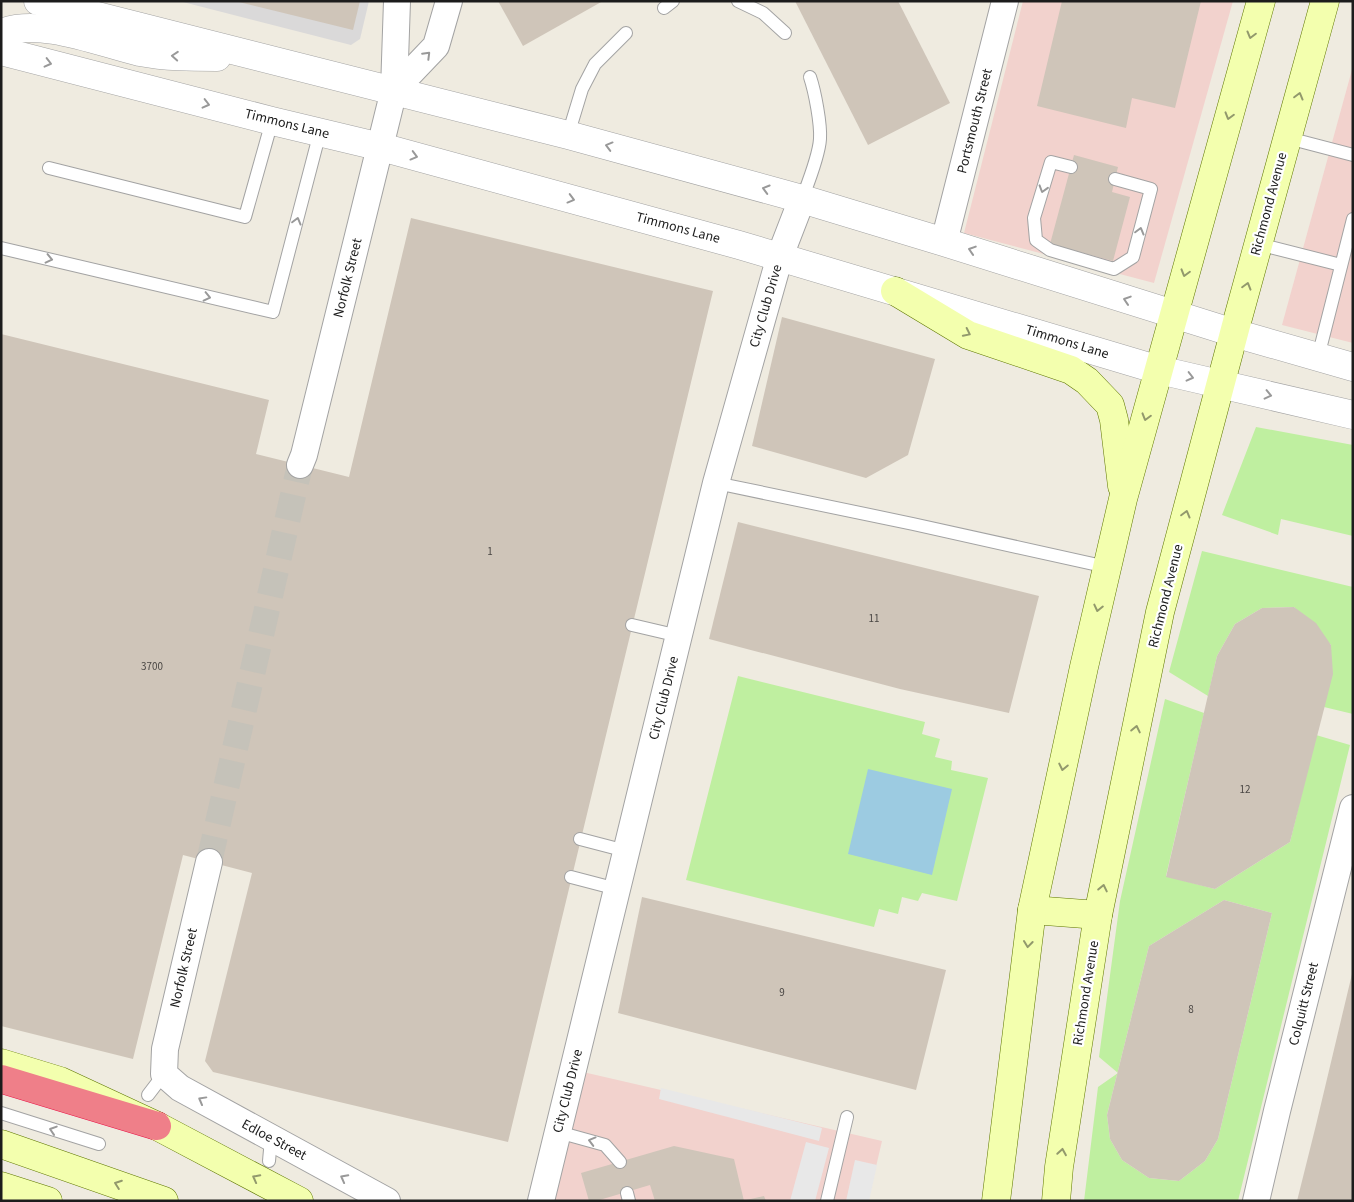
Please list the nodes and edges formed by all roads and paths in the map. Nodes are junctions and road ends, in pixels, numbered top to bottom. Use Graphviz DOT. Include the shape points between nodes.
graph roads {
  1 [pos="397,1"];
  2 [pos="449,1"];
  3 [pos="738,1"];
  4 [pos="1005,1"];
  5 [pos="1261,1"];
  6 [pos="1325,1"];
  7 [pos="54,3"];
  8 [pos="1,33"];
  9 [pos="785,33"];
  10 [pos="626,34"];
  11 [pos="1,51"];
  12 [pos="259,57"];
  13 [pos="810,77"];
  14 [pos="394,90"];
  15 [pos="272,121"];
  16 [pos="320,132"];
  17 [pos="568,135"];
  18 [pos="1288,138"];
  19 [pos="380,147"];
  20 [pos="1353,155"];
  21 [pos="1071,167"];
  22 [pos="49,168"];
  23 [pos="1115,180"];
  24 [pos="802,199"];
  25 [pos="1353,219"];
  26 [pos="944,242"];
  27 [pos="1258,244"];
  28 [pos="1,248"];
  29 [pos="780,256"];
  30 [pos="1341,265"];
  31 [pos="895,290"];
  32 [pos="1174,314"];
  33 [pos="1234,333"];
  34 [pos="1318,357"];
  35 [pos="1353,367"];
  36 [pos="1159,370"];
  37 [pos="1220,385"];
  38 [pos="1353,414"];
  39 [pos="300,465"];
  40 [pos="716,483"];
  41 [pos="1124,499"];
  42 [pos="1107,567"];
  43 [pos="632,625"];
  44 [pos="679,636"];
  45 [pos="1353,808"];
  46 [pos="580,839"];
  47 [pos="626,851"];
  48 [pos="209,862"];
  49 [pos="571,877"];
  50 [pos="617,889"];
  51 [pos="1032,910"];
  52 [pos="1098,914"];
  53 [pos="1,1063"];
  54 [pos="164,1074"];
  55 [pos="1,1079"];
  56 [pos="148,1095"];
  57 [pos="1,1113"];
  58 [pos="847,1117"];
  59 [pos="156,1126"];
  60 [pos="558,1132"];
  61 [pos="1,1144"];
  62 [pos="99,1144"];
  63 [pos="620,1162"];
  64 [pos="1,1186"];
  65 [pos="48,1201"];
  66 [pos="164,1201"];
  67 [pos="299,1201"];
  68 [pos="387,1201"];
  69 [pos="541,1201"];
  70 [pos="827,1201"];
  71 [pos="996,1201"];
  72 [pos="1056,1201"];
  73 [pos="1256,1201"];
  1 -- 14 [label="street, Norfolk Street"];
  14 -- 2 [label="street, Norfolk Street, one-way" via="436,46"];
  3 -- 9 [label="lane" via="763,13"];
  4 -- 26 [label="street, Portsmouth Street"];
  5 -- 32 [label="main road, one-way"];
  18 -- 6 [label="main road, Richmond Avenue, one-way"];
  7 -- 12 [label="street"];
  12 -- 8 [label="street, one-way" via="176,57 142,52 60,30 13,28"];
  10 -- 17 [label="lane" via="595,64 582,89"];
  11 -- 15 [label="street, Timmons Lane, one-way"];
  12 -- 14 [label="street"];
  13 -- 24 [label="lane" via="820,139"];
  14 -- 17 [label="street"];
  14 -- 19 [label="street, Norfolk Street"];
  15 -- 16 [label="street, Timmons Lane"];
  15 -- 22 [label="lane" via="244,217"];
  16 -- 19 [label="street, Timmons Lane"];
  28 -- 16 [label="lane, one-way" via="273,312"];
  24 -- 17 [label="street, one-way"];
  18 -- 20 [label="lane"];
  18 -- 27 [label="main road, Richmond Avenue"];
  19 -- 29 [label="street, Timmons Lane, one-way"];
  19 -- 39 [label="street, Norfolk Street"];
  21 -- 23 [label="lane, one-way" via="1051,162 1034,218 1036,240 1050,250 1114,269 1133,257 1151,189"];
  24 -- 26 [label="street"];
  24 -- 29 [label="street, City Club Drive"];
  25 -- 30 [label="lane"];
  32 -- 26 [label="street, one-way"];
  27 -- 30 [label="lane"];
  33 -- 27 [label="main road, Richmond Avenue, one-way"];
  29 -- 31 [label="street, Timmons Lane"];
  29 -- 40 [label="street, City Club Drive"];
  30 -- 34 [label="lane"];
  31 -- 36 [label="street, Timmons Lane"];
  31 -- 41 [label="main road, one-way" via="968,335 1071,370 1087,381 1110,406"];
  32 -- 33 [label="street"];
  32 -- 36 [label="main road"];
  33 -- 34 [label="street"];
  33 -- 37 [label="main road, Richmond Avenue"];
  34 -- 35 [label="street"];
  36 -- 37 [label="street, Timmons Lane, one-way"];
  36 -- 41 [label="main road, one-way"];
  37 -- 38 [label="street, Timmons Lane, one-way"];
  52 -- 37 [label="main road, Richmond Avenue, one-way" via="1160,612"];
  40 -- 42 [label="lane"];
  40 -- 44 [label="street, City Club Drive"];
  41 -- 42 [label="main road"];
  42 -- 51 [label="main road, one-way"];
  43 -- 44 [label="lane"];
  44 -- 47 [label="street, City Club Drive"];
  45 -- 73 [label="street, Colquitt Street"];
  46 -- 47 [label="lane"];
  47 -- 50 [label="street, City Club Drive"];
  48 -- 54 [label="street, Norfolk Street" via="166,1049"];
  49 -- 50 [label="lane"];
  50 -- 60 [label="street, City Club Drive"];
  51 -- 52 [label="main road"];
  51 -- 71 [label="main road, one-way"];
  72 -- 52 [label="main road, Richmond Avenue, one-way"];
  53 -- 59 [label="main road" via="60,1081"];
  54 -- 56 [label="lane"];
  68 -- 54 [label="street, Edloe Street, one-way" via="270,1150"];
  55 -- 59 [label="highway"];
  62 -- 57 [label="lane, one-way"];
  58 -- 70 [label="lane"];
  67 -- 59 [label="main road, one-way"];
  63 -- 60 [label="lane, one-way" via="605,1145"];
  60 -- 69 [label="street, City Club Drive"];
  66 -- 61 [label="main road, one-way"];
  64 -- 65 [label="main road"];
}
